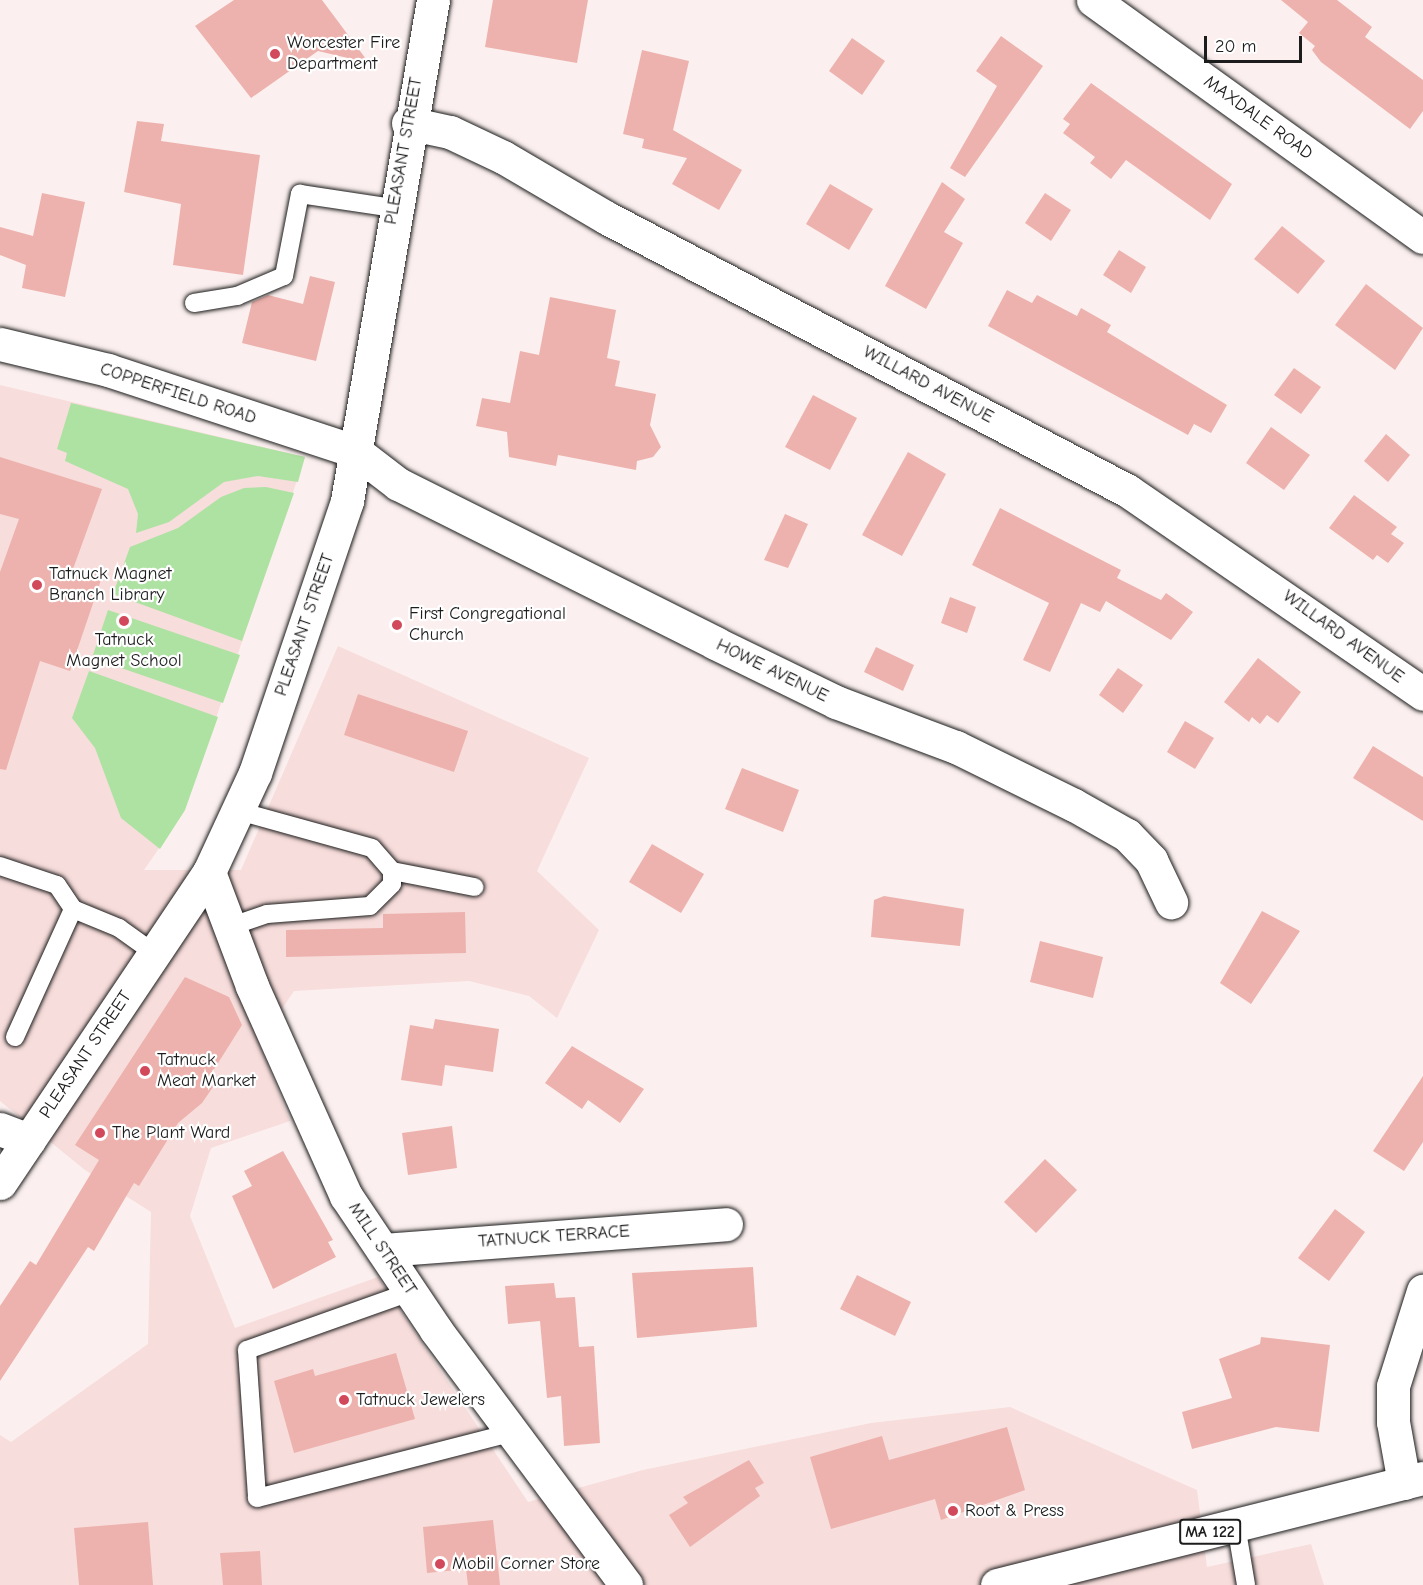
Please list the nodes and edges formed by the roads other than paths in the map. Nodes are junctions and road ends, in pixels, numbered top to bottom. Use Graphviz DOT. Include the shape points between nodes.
graph roads {
  1 [pos="433,0"];
  2 [pos="1093,0"];
  3 [pos="408,123"];
  4 [pos="394,208"];
  5 [pos="1423,237"];
  6 [pos="194,303"];
  7 [pos="0,344"];
  8 [pos="355,451"];
  9 [pos="1423,694"];
  10 [pos="239,811"];
  11 [pos="0,866"];
  12 [pos="392,871"];
  13 [pos="209,872"];
  14 [pos="474,887"];
  15 [pos="1171,902"];
  16 [pos="73,909"];
  17 [pos="230,927"];
  18 [pos="154,953"];
  19 [pos="15,1037"];
  20 [pos="15,1134"];
  21 [pos="0,1183"];
  22 [pos="726,1224"];
  23 [pos="383,1250"];
  24 [pos="1423,1291"];
  25 [pos="410,1292"];
  26 [pos="511,1433"];
  27 [pos="1414,1480"];
  28 [pos="1236,1525"];
  29 [pos="1064,1577"];
  30 [pos="626,1585"];
  31 [pos="997,1585"];
  32 [pos="1246,1585"];
  1 -- 3 [label="street, PLEASANT STREET"];
  2 -- 5 [label="street, MAXDALE ROAD"];
  3 -- 4 [label="street, PLEASANT STREET"];
  3 -- 9 [label="street, WILLARD AVENUE" via="450,132 503,157 607,218 1128,491"];
  4 -- 6 [label="lane" via="300,194 284,276 237,296"];
  4 -- 8 [label="street, PLEASANT STREET"];
  7 -- 8 [label="street, COPPERFIELD ROAD" via="108,370"];
  8 -- 10 [label="street, PLEASANT STREET" via="340,524"];
  8 -- 15 [label="street, HOWE AVENUE" via="398,484 728,650 1074,805 1127,835 1151,860"];
  10 -- 12 [label="lane" via="372,848"];
  10 -- 13 [label="street, PLEASANT STREET"];
  11 -- 16 [label="lane" via="57,885"];
  12 -- 14 [label="lane"];
  12 -- 17 [label="lane" via="386,895 370,906 267,915"];
  13 -- 17 [label="street, MILL STREET"];
  13 -- 18 [label="street, PLEASANT STREET"];
  16 -- 18 [label="lane" via="119,928"];
  16 -- 19 [label="lane"];
  17 -- 23 [label="street, MILL STREET" via="346,1196"];
  18 -- 20 [label="street, PLEASANT STREET"];
  20 -- 21 [label="street, PLEASANT STREET"];
  22 -- 23 [label="street, TATNUCK TERRACE"];
  23 -- 25 [label="street, MILL STREET"];
  24 -- 27 [label="street" via="1393,1386 1393,1422"];
  25 -- 26 [label="street, MILL STREET"];
  25 -- 26 [label="lane" via="247,1350 257,1498"];
  26 -- 30 [label="street, MILL STREET"];
  27 -- 28 [label="street, MA 122"];
  28 -- 29 [label="street, MA 122"];
  28 -- 32 [label="lane"];
  29 -- 31 [label="street, MA 122"];
}
